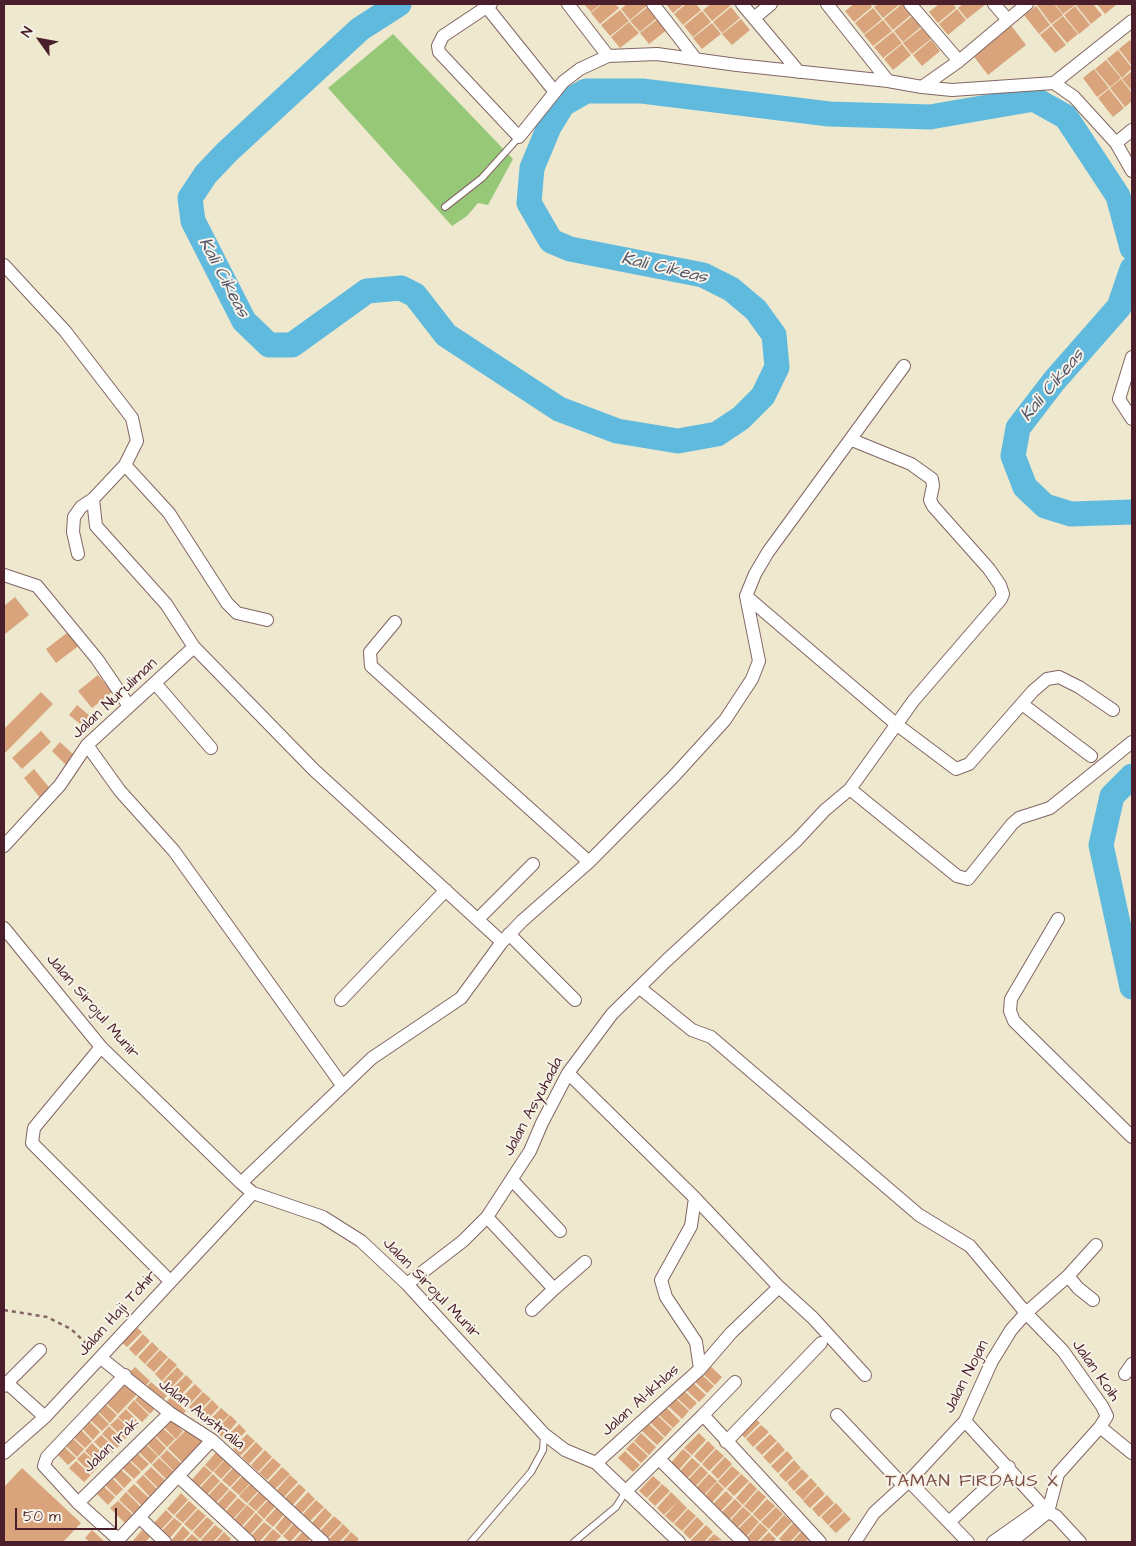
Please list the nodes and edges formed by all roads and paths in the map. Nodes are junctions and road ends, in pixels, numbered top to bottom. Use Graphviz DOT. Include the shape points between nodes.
graph roads {
  1 [pos="568,4"];
  2 [pos="653,4"];
  3 [pos="742,4"];
  4 [pos="771,4"];
  5 [pos="827,4"];
  6 [pos="910,4"];
  7 [pos="994,4"];
  8 [pos="1027,4"];
  9 [pos="488,5"];
  10 [pos="754,18"];
  11 [pos="1008,20"];
  12 [pos="1132,21"];
  13 [pos="608,56"];
  14 [pos="694,58"];
  15 [pos="959,62"];
  16 [pos="799,72"];
  17 [pos="888,81"];
  18 [pos="1054,84"];
  19 [pos="922,87"];
  20 [pos="555,92"];
  21 [pos="1132,130"];
  22 [pos="519,137"];
  23 [pos="1116,143"];
  24 [pos="1132,171"];
  25 [pos="445,207"];
  26 [pos="4,265"];
  27 [pos="1132,357"];
  28 [pos="904,366"];
  29 [pos="1132,419"];
  30 [pos="852,440"];
  31 [pos="124,465"];
  32 [pos="93,499"];
  33 [pos="78,554"];
  34 [pos="4,574"];
  35 [pos="746,596"];
  36 [pos="267,620"];
  37 [pos="395,622"];
  38 [pos="194,647"];
  39 [pos="156,683"];
  40 [pos="1022,704"];
  41 [pos="129,706"];
  42 [pos="1113,710"];
  43 [pos="896,724"];
  44 [pos="1132,742"];
  45 [pos="87,745"];
  46 [pos="211,748"];
  47 [pos="1091,756"];
  48 [pos="850,789"];
  49 [pos="4,846"];
  50 [pos="589,862"];
  51 [pos="533,864"];
  52 [pos="446,890"];
  53 [pos="478,919"];
  54 [pos="1058,919"];
  55 [pos="4,928"];
  56 [pos="506,938"];
  57 [pos="640,988"];
  58 [pos="341,1000"];
  59 [pos="575,1000"];
  60 [pos="100,1047"];
  61 [pos="568,1072"];
  62 [pos="342,1085"];
  63 [pos="1132,1137"];
  64 [pos="512,1180"];
  65 [pos="241,1183"];
  66 [pos="253,1193"];
  67 [pos="695,1198"];
  68 [pos="486,1217"];
  69 [pos="560,1231"];
  70 [pos="1096,1245"];
  71 [pos="585,1262"];
  72 [pos="1068,1276"];
  73 [pos="170,1281"];
  74 [pos="407,1284"];
  75 [pos="779,1287"];
  76 [pos="554,1289"];
  77 [pos="1093,1300"];
  78 [pos="4,1310"];
  79 [pos="532,1310"];
  80 [pos="1026,1313"];
  81 [pos="821,1343"];
  82 [pos="40,1350"];
  83 [pos="101,1358"];
  84 [pos="700,1369"];
  85 [pos="124,1375"];
  86 [pos="865,1375"];
  87 [pos="735,1382"];
  88 [pos="5,1384"];
  89 [pos="170,1413"];
  90 [pos="703,1415"];
  91 [pos="837,1415"];
  92 [pos="45,1417"];
  93 [pos="965,1421"];
  94 [pos="1100,1427"];
  95 [pos="544,1434"];
  96 [pos="212,1440"];
  97 [pos="726,1442"];
  98 [pos="4,1453"];
  99 [pos="1132,1453"];
  100 [pos="659,1459"];
  101 [pos="596,1463"];
  102 [pos="1009,1467"];
  103 [pos="178,1476"];
  104 [pos="906,1483"];
  105 [pos="627,1490"];
  106 [pos="1040,1502"];
  107 [pos="78,1503"];
  108 [pos="1048,1512"];
  109 [pos="140,1518"];
  110 [pos="949,1522"];
  111 [pos="670,1539"];
  112 [pos="117,1541"];
  113 [pos="165,1542"];
  114 [pos="249,1542"];
  115 [pos="323,1542"];
  116 [pos="471,1542"];
  117 [pos="574,1542"];
  118 [pos="742,1542"];
  119 [pos="820,1542"];
  120 [pos="855,1542"];
  121 [pos="968,1542"];
  122 [pos="993,1542"];
  123 [pos="1011,1542"];
  124 [pos="1080,1542"];
  1 -- 13 [label="street"];
  2 -- 14 [label="street"];
  3 -- 10 [label="street"];
  4 -- 10 [label="street"];
  5 -- 17 [label="street"];
  6 -- 15 [label="street"];
  7 -- 11 [label="street"];
  8 -- 11 [label="street"];
  9 -- 20 [label="street"];
  9 -- 22 [label="street" via="443,36 439,52"];
  10 -- 16 [label="street"];
  11 -- 15 [label="street"];
  12 -- 18 [label="street"];
  13 -- 14 [label="street" via="657,54"];
  13 -- 20 [label="street" via="580,69"];
  14 -- 16 [label="street"];
  15 -- 19 [label="street"];
  16 -- 17 [label="street"];
  17 -- 19 [label="street"];
  18 -- 19 [label="street" via="952,90"];
  18 -- 23 [label="street" via="1074,97"];
  20 -- 22 [label="street"];
  21 -- 23 [label="street"];
  22 -- 25 [label="lane" via="482,178"];
  23 -- 24 [label="street"];
  26 -- 31 [label="street" via="65,331 132,418 137,441"];
  27 -- 29 [label="street" via="1119,399"];
  28 -- 30 [label="street"];
  30 -- 35 [label="street" via="768,552"];
  30 -- 43 [label="street, Jalan Asyuhada" via="911,464 932,479 930,500 933,506 989,569 1003,594"];
  31 -- 32 [label="street"];
  31 -- 36 [label="street" via="169,513 227,603 237,613"];
  32 -- 33 [label="street" via="74,517"];
  32 -- 38 [label="street" via="96,526 166,604"];
  34 -- 41 [label="street" via="37,586 97,659"];
  35 -- 43 [label="street"];
  35 -- 50 [label="street" via="758,661 752,679 713,734"];
  37 -- 50 [label="street" via="370,652 370,666"];
  38 -- 39 [label="street, Jalan Nuruliman"];
  38 -- 52 [label="street" via="314,770"];
  39 -- 41 [label="street, Jalan Nuruliman"];
  39 -- 46 [label="street"];
  40 -- 42 [label="street" via="1047,679 1059,677"];
  40 -- 43 [label="street" via="969,764 956,769"];
  40 -- 47 [label="street"];
  41 -- 45 [label="street, Jalan Nuruliman"];
  43 -- 48 [label="street, Jalan Asyuhada"];
  44 -- 48 [label="street" via="1050,808 1019,818 968,879 958,876"];
  45 -- 49 [label="street, Jalan Nuruliman" via="60,785"];
  45 -- 62 [label="street" via="120,791 174,851"];
  48 -- 57 [label="street, Jalan Asyuhada"];
  50 -- 56 [label="street"];
  51 -- 53 [label="street"];
  52 -- 53 [label="street"];
  52 -- 58 [label="street"];
  53 -- 56 [label="street"];
  54 -- 63 [label="street" via="1011,999 1010,1011 1014,1021"];
  55 -- 60 [label="street, Jalan Sirojul Munir"];
  56 -- 59 [label="street"];
  56 -- 62 [label="street" via="461,998 372,1058"];
  57 -- 61 [label="street, Jalan Asyuhada" via="612,1014"];
  57 -- 80 [label="street" via="692,1030 711,1037 919,1215 970,1246"];
  60 -- 65 [label="street, Jalan Sirojul Munir"];
  60 -- 73 [label="street" via="34,1128 32,1143"];
  61 -- 64 [label="street, Jalan Asyuhada" via="530,1151"];
  61 -- 67 [label="street"];
  62 -- 65 [label="street"];
  64 -- 68 [label="street, Jalan Asyuhada"];
  64 -- 69 [label="street"];
  65 -- 66 [label="street, Jalan Sirojul Munir"];
  66 -- 73 [label="street, Jalan Haji Tohir"];
  66 -- 74 [label="street, Jalan Sirojul Munir" via="324,1217 361,1241"];
  67 -- 75 [label="street"];
  67 -- 84 [label="street, Jalan Al-Ikhlas" via="691,1226 661,1280 666,1297 696,1342"];
  68 -- 74 [label="street, Jalan Asyuhada" via="463,1241"];
  68 -- 76 [label="street"];
  70 -- 72 [label="street, Jalan Nojan"];
  71 -- 76 [label="street"];
  72 -- 77 [label="street"];
  72 -- 80 [label="street, Jalan Nojan"];
  73 -- 83 [label="street, Jalan Haji Tohir"];
  74 -- 95 [label="street, Jalan Sirojul Munir"];
  75 -- 84 [label="street"];
  75 -- 86 [label="street" via="813,1318"];
  76 -- 79 [label="street"];
  78 -- 83 [label="path" via="47,1317 71,1329"];
  80 -- 93 [label="street, Jalan Nojan" via="992,1362"];
  80 -- 94 [label="street, Jalan Koih" via="1063,1351 1102,1406 1107,1416"];
  81 -- 97 [label="street"];
  82 -- 88 [label="street"];
  83 -- 85 [label="street, Jalan Australia"];
  83 -- 92 [label="street, Jalan Haji Tohir"];
  84 -- 101 [label="street, Jalan Al-Ikhlas"];
  85 -- 89 [label="street, Jalan Australia"];
  85 -- 107 [label="street" via="45,1461 48,1472"];
  87 -- 90 [label="street"];
  88 -- 92 [label="street"];
  89 -- 96 [label="street, Jalan Australia"];
  89 -- 107 [label="street, Jalan Irak"];
  90 -- 97 [label="street"];
  90 -- 100 [label="street"];
  91 -- 104 [label="street"];
  92 -- 98 [label="street, Jalan Haji Tohir"];
  93 -- 102 [label="street"];
  93 -- 104 [label="street, Jalan Nojan"];
  94 -- 99 [label="street"];
  94 -- 108 [label="street, Jalan Koih" via="1058,1474"];
  95 -- 101 [label="street, Jalan Sirojul Munir" via="565,1450"];
  95 -- 116 [label="lane" via="543,1450 531,1472"];
  96 -- 103 [label="street"];
  96 -- 115 [label="street, Jalan Australia"];
  97 -- 119 [label="street"];
  100 -- 105 [label="street"];
  100 -- 118 [label="street"];
  101 -- 105 [label="street, Jalan Sirojul Munir"];
  102 -- 106 [label="street"];
  102 -- 110 [label="street"];
  103 -- 109 [label="street"];
  103 -- 114 [label="street"];
  104 -- 110 [label="street"];
  104 -- 120 [label="street, Jalan Nojan" via="874,1512"];
  105 -- 111 [label="street, Jalan Sirojul Munir"];
  105 -- 117 [label="lane" via="616,1507"];
  106 -- 108 [label="street"];
  106 -- 122 [label="street" via="1040,1509"];
  107 -- 112 [label="street"];
  108 -- 123 [label="street"];
  108 -- 124 [label="street" via="1056,1516"];
  109 -- 112 [label="street"];
  109 -- 113 [label="street"];
  110 -- 121 [label="street"];
}
